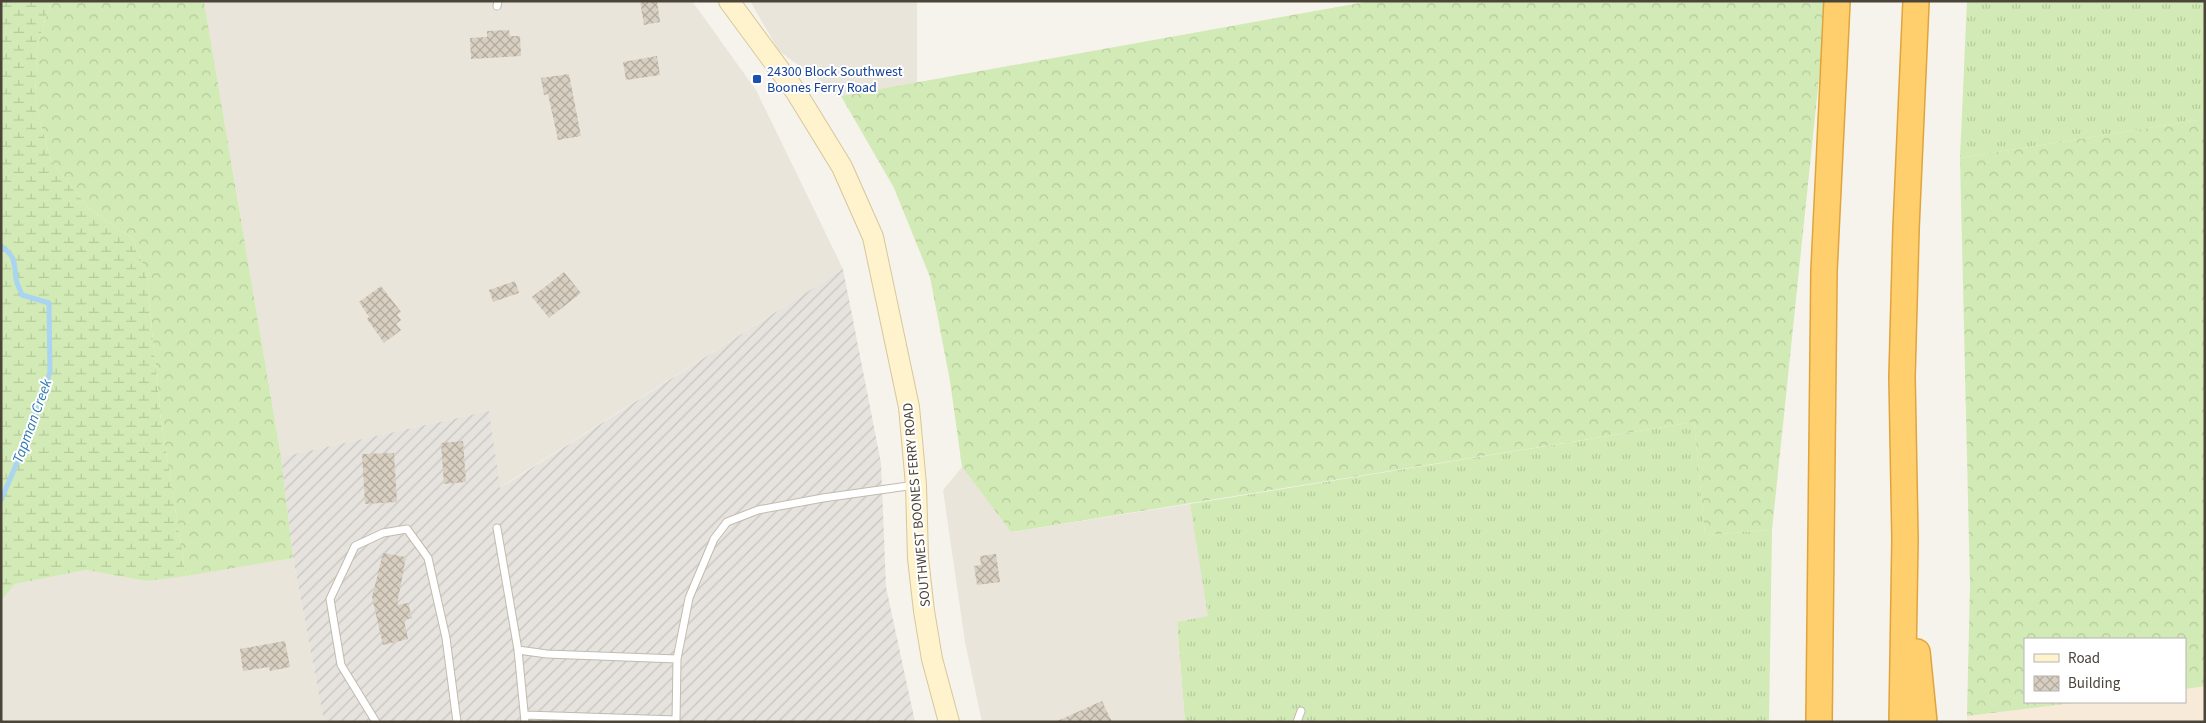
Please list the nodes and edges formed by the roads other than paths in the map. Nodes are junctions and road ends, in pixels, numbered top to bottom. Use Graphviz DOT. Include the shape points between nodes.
graph roads {
  1 [pos="729,1"];
  2 [pos="1837,1"];
  3 [pos="1916,1"];
  4 [pos="916,485"];
  5 [pos="496,528"];
  6 [pos="1905,539"];
  7 [pos="518,650"];
  8 [pos="678,659"];
  9 [pos="1301,711"];
  10 [pos="525,718"];
  11 [pos="676,721"];
  12 [pos="376,722"];
  13 [pos="457,722"];
  14 [pos="949,722"];
  15 [pos="1297,722"];
  16 [pos="1819,722"];
  17 [pos="1902,722"];
  18 [pos="1924,722"];
  1 -- 4 [label="main road, SOUTHWEST BOONES FERRY ROAD" via="796,92 842,167 873,237 905,386"];
  2 -- 16 [label="highway" via="1824,271"];
  3 -- 6 [label="highway" via="1902,377"];
  4 -- 8 [label="lane" via="758,510 727,522 714,539 689,598"];
  4 -- 14 [label="main road, SOUTHWEST BOONES FERRY ROAD" via="917,541 924,611 932,660"];
  5 -- 7 [label="lane"];
  6 -- 17 [label="highway"];
  6 -- 18 [label="highway"];
  7 -- 8 [label="lane"];
  7 -- 10 [label="lane"];
  8 -- 11 [label="lane"];
  9 -- 15 [label="lane"];
  10 -- 11 [label="lane"];
  12 -- 13 [label="lane" via="341,665 330,599 355,546 384,533 407,529 428,558 446,638"];
}
